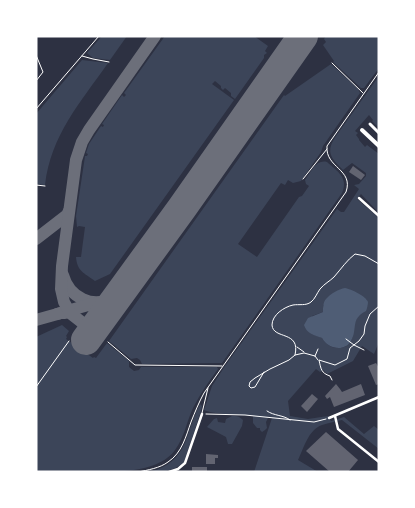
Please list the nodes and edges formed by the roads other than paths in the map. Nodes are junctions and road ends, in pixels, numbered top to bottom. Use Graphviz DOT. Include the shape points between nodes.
graph roads {
  1 [pos="99,36"];
  2 [pos="36,55"];
  3 [pos="82,56"];
  4 [pos="109,62"];
  5 [pos="332,63"];
  6 [pos="379,72"];
  7 [pos="36,81"];
  8 [pos="364,93"];
  9 [pos="37,108"];
  10 [pos="370,124"];
  11 [pos="362,130"];
  12 [pos="379,133"];
  13 [pos="379,146"];
  14 [pos="327,148"];
  15 [pos="304,179"];
  16 [pos="36,185"];
  17 [pos="45,186"];
  18 [pos="359,198"];
  19 [pos="379,216"];
  20 [pos="69,341"];
  21 [pos="108,342"];
  22 [pos="223,366"];
  23 [pos="36,387"];
  24 [pos="208,388"];
  25 [pos="379,396"];
  26 [pos="202,414"];
  27 [pos="335,416"];
  28 [pos="329,418"];
  29 [pos="379,462"];
  30 [pos="138,472"];
  31 [pos="169,472"];
  1 -- 3 [label="lane"];
  2 -- 7 [label="lane" via="43,72"];
  3 -- 4 [label="lane"];
  3 -- 9 [label="lane"];
  5 -- 8 [label="lane"];
  6 -- 8 [label="lane"];
  8 -- 14 [label="lane"];
  10 -- 12 [label="street"];
  11 -- 13 [label="main road"];
  14 -- 15 [label="lane"];
  14 -- 22 [label="lane" via="329,159 346,177 346,192"];
  16 -- 17 [label="lane"];
  18 -- 19 [label="street"];
  20 -- 23 [label="lane"];
  21 -- 22 [label="lane" via="135,365"];
  22 -- 24 [label="lane"];
  24 -- 26 [label="lane"];
  24 -- 30 [label="lane" via="176,456 163,465"];
  25 -- 27 [label="street"];
  26 -- 31 [label="street" via="185,463"];
  27 -- 28 [label="street"];
  27 -- 29 [label="street" via="338,429"];
}
